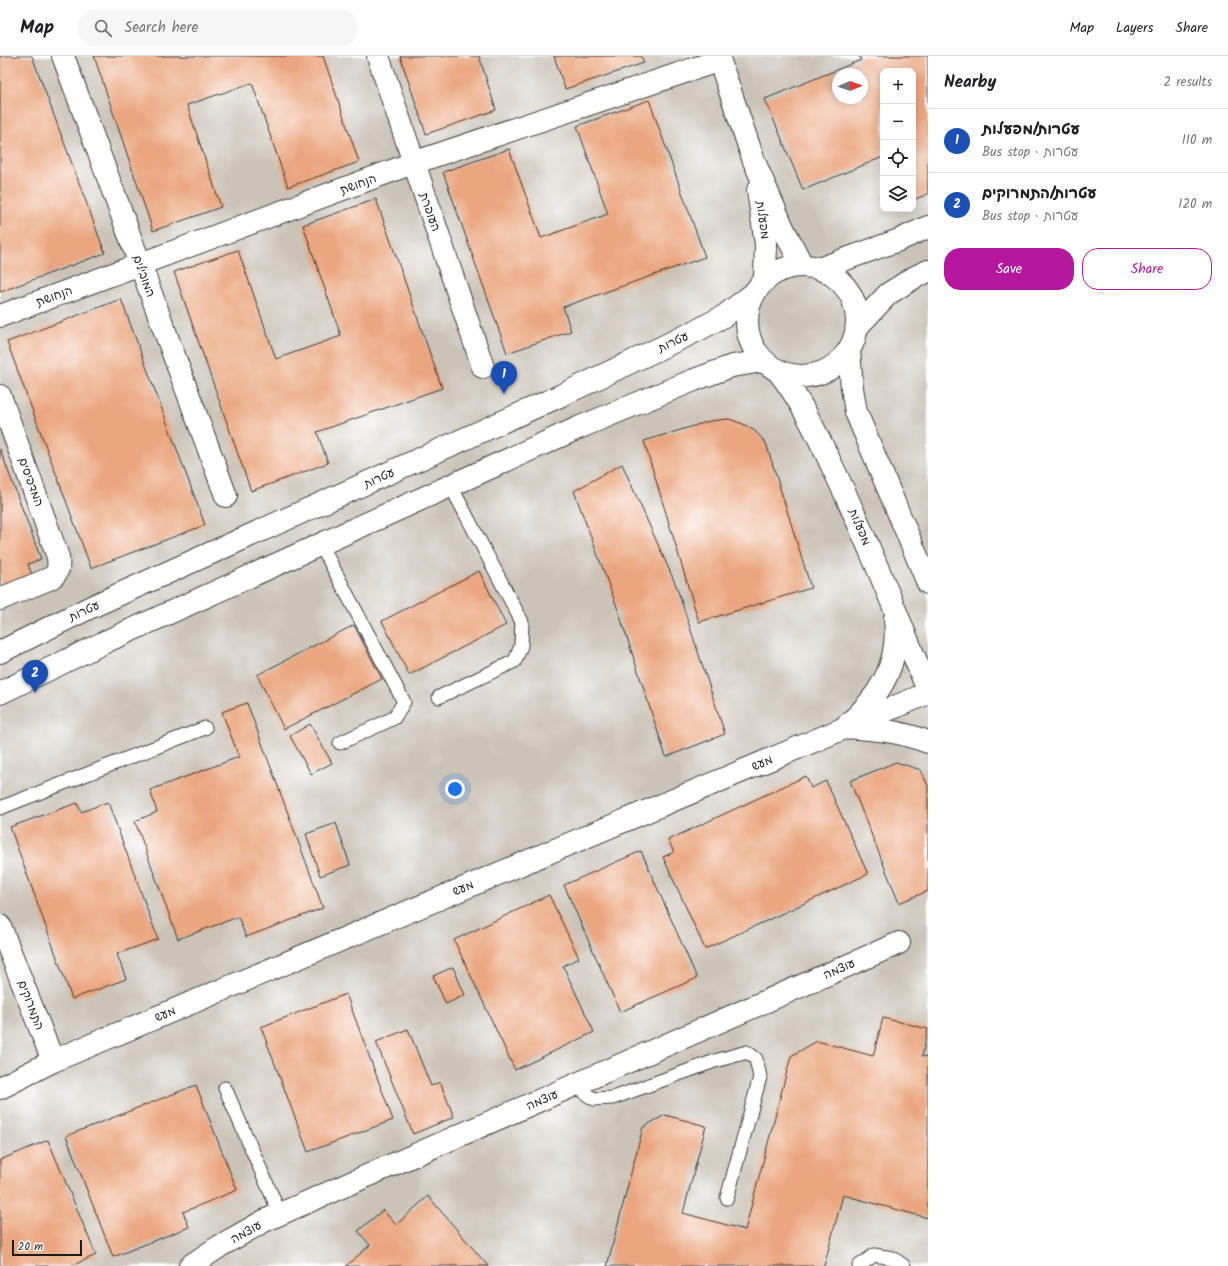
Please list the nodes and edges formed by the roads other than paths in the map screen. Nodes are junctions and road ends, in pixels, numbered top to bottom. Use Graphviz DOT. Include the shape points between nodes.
graph roads {
  1 [pos="63,56"];
  2 [pos="378,56"];
  3 [pos="719,58"];
  4 [pos="754,161"];
  5 [pos="413,164"];
  6 [pos="928,227"];
  7 [pos="140,264"];
  8 [pos="811,266"];
  9 [pos="928,271"];
  10 [pos="759,287"];
  11 [pos="0,316"];
  12 [pos="857,327"];
  13 [pos="849,350"];
  14 [pos="770,366"];
  15 [pos="483,367"];
  16 [pos="0,396"];
  17 [pos="451,486"];
  18 [pos="226,496"];
  19 [pos="321,545"];
  20 [pos="928,583"];
  21 [pos="0,599"];
  22 [pos="894,607"];
  23 [pos="0,652"];
  24 [pos="928,691"];
  25 [pos="0,693"];
  26 [pos="439,697"];
  27 [pos="205,728"];
  28 [pos="845,728"];
  29 [pos="928,742"];
  30 [pos="340,743"];
  31 [pos="0,808"];
  32 [pos="0,926"];
  33 [pos="899,943"];
  34 [pos="53,1061"];
  35 [pos="579,1083"];
  36 [pos="0,1088"];
  37 [pos="225,1088"];
  38 [pos="727,1198"];
  39 [pos="280,1214"];
  40 [pos="190,1266"];
  41 [pos="859,1266"];
  42 [pos="904,1266"];
  1 -- 7 [label="street, המובילים"];
  2 -- 5 [label="street, העופרת"];
  3 -- 4 [label="street, מפעלות"];
  3 -- 5 [label="street, הנחושת"];
  4 -- 8 [label="street, מפעלות" via="783,228"];
  4 -- 10 [label="street, מפעלות" via="766,244"];
  5 -- 7 [label="street, הנחושת"];
  5 -- 15 [label="street, העופרת"];
  6 -- 8 [label="street" via="899,240"];
  7 -- 11 [label="street, הנחושת"];
  7 -- 18 [label="street, המובילים"];
  8 -- 10 [label="street" via="789,266 776,271"];
  8 -- 12 [label="street" via="834,275 845,285 853,298 857,312"];
  9 -- 12 [label="street" via="888,294"];
  10 -- 14 [label="street" via="748,308 746,322 748,336 754,349"];
  10 -- 23 [label="street, עטרות" via="724,316 698,330 555,398 91,607"];
  12 -- 13 [label="street"];
  13 -- 14 [label="street" via="839,363 809,376 793,376"];
  13 -- 20 [label="street" via="856,412"];
  14 -- 17 [label="street" via="732,366 694,380 578,428"];
  14 -- 22 [label="street, מפעלות" via="790,386 820,441"];
  16 -- 21 [label="street, המדפיסים" via="58,557 59,568 51,578"];
  17 -- 19 [label="street"];
  17 -- 26 [label="lane" via="522,622 521,646 515,661"];
  19 -- 25 [label="street" via="107,641"];
  19 -- 30 [label="lane" via="404,702 394,718"];
  22 -- 24 [label="street, מפעלות"];
  22 -- 28 [label="street" via="894,650 887,677 861,714"];
  24 -- 28 [label="street, מעש"];
  27 -- 31 [label="lane"];
  28 -- 29 [label="street" via="882,730 910,735"];
  28 -- 34 [label="street, מעש"];
  32 -- 34 [label="street, התמרוקים"];
  33 -- 35 [label="street, עוצמה"];
  34 -- 36 [label="street, מעש"];
  35 -- 38 [label="lane" via="586,1094 594,1099 613,1098 747,1052 756,1059 760,1077"];
  35 -- 39 [label="street, עוצמה"];
  37 -- 39 [label="lane"];
  39 -- 40 [label="street, עוצמה" via="220,1246"];
  41 -- 42 [label="lane" via="874,1255 893,1258"];
}
